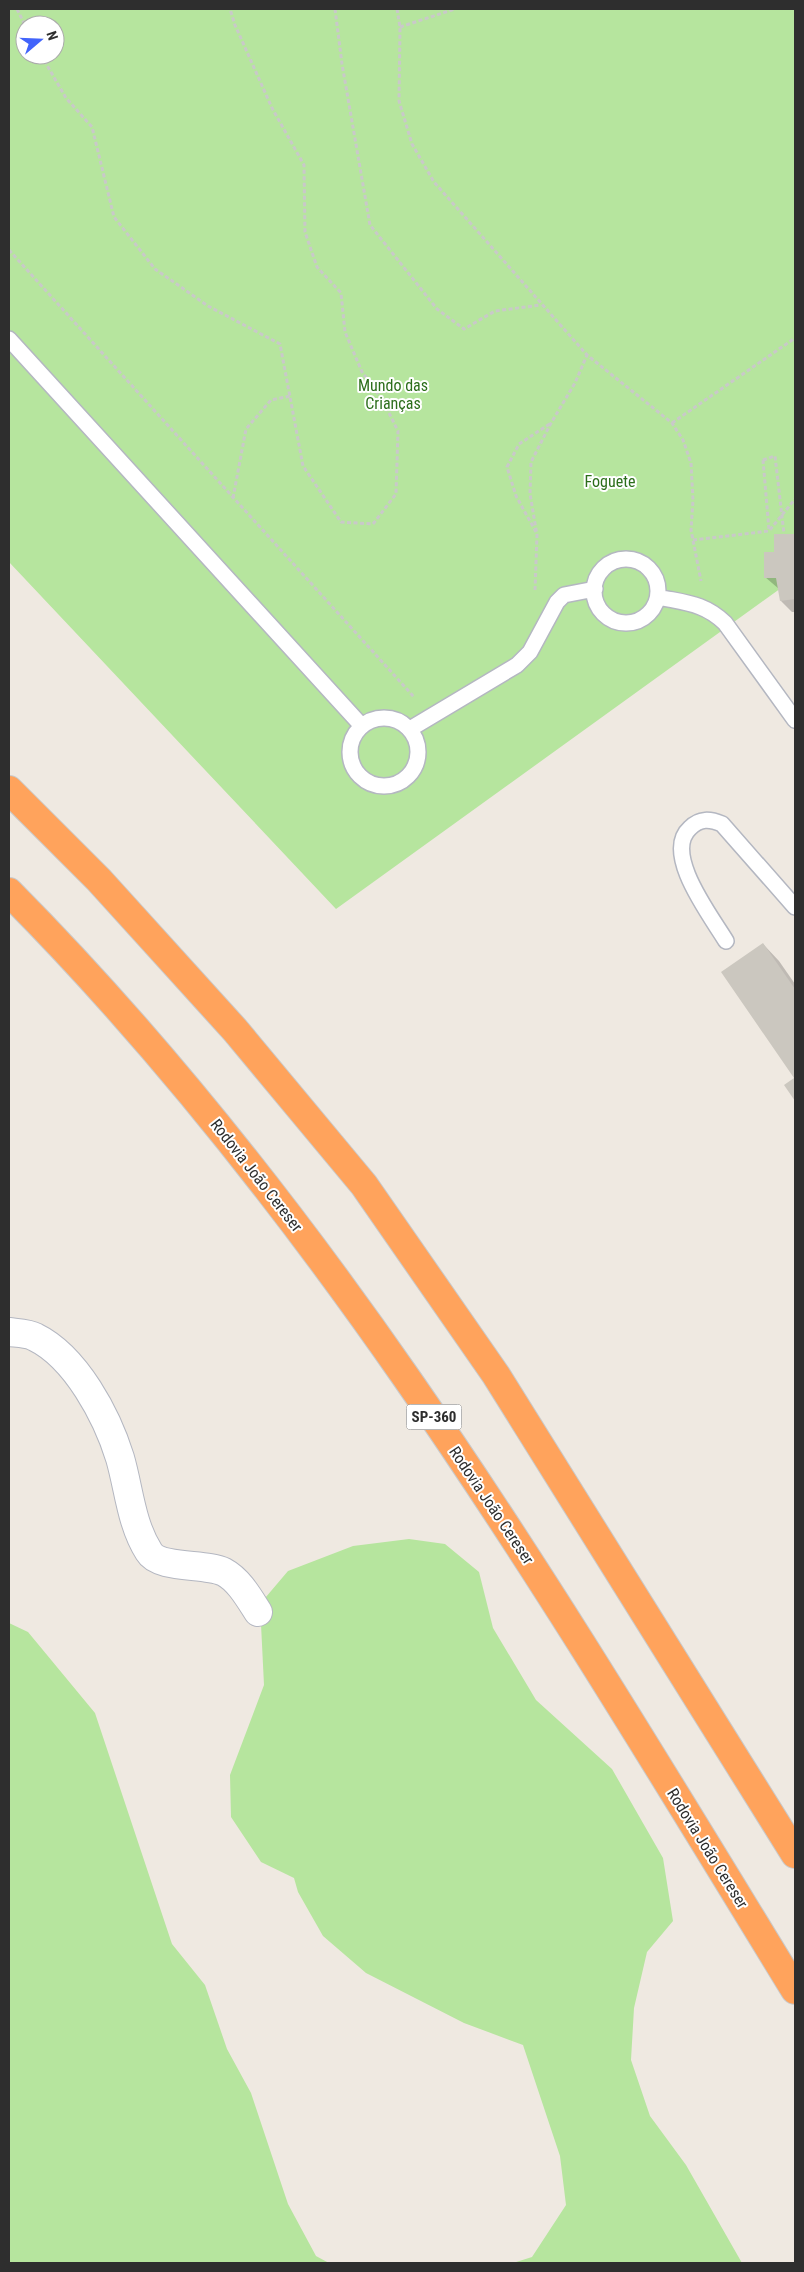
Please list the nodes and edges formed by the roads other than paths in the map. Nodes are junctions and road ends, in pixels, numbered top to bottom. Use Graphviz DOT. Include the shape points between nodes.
graph roads {
  1 [pos="9,339"];
  2 [pos="595,590"];
  3 [pos="658,597"];
  4 [pos="795,720"];
  5 [pos="361,725"];
  6 [pos="410,729"];
  7 [pos="9,790"];
  8 [pos="9,892"];
  9 [pos="795,907"];
  10 [pos="726,941"];
  11 [pos="9,1332"];
  12 [pos="258,1612"];
  13 [pos="795,1854"];
  14 [pos="795,1990"];
  1 -- 5 [label="lane"];
  2 -- 3 [label="lane" via="598,605 608,617 618,622 639,621 648,616"];
  2 -- 3 [label="lane" via="597,579 610,564 630,560 649,569 658,587"];
  2 -- 6 [label="lane" via="564,595 556,602 530,652 517,665"];
  3 -- 4 [label="lane" via="707,608 726,623"];
  5 -- 6 [label="lane" via="373,718 387,717 400,720"];
  5 -- 6 [label="lane" via="349,749 351,762 357,774 380,786 394,785 406,779 414,768 418,755 417,741"];
  7 -- 13 [label="highway" via="99,880 235,1030 364,1186 496,1375"];
  8 -- 14 [label="highway, Rodovia João Cereser / SP-360" via="181,1079 290,1215 430,1411 557,1603"];
  9 -- 10 [label="lane" via="722,824 710,819 699,821 684,833 680,850 684,870"];
  11 -- 12 [label="street" via="34,1336 58,1353 86,1385 108,1426 140,1535 150,1554 167,1563 225,1572 245,1590"];
}
